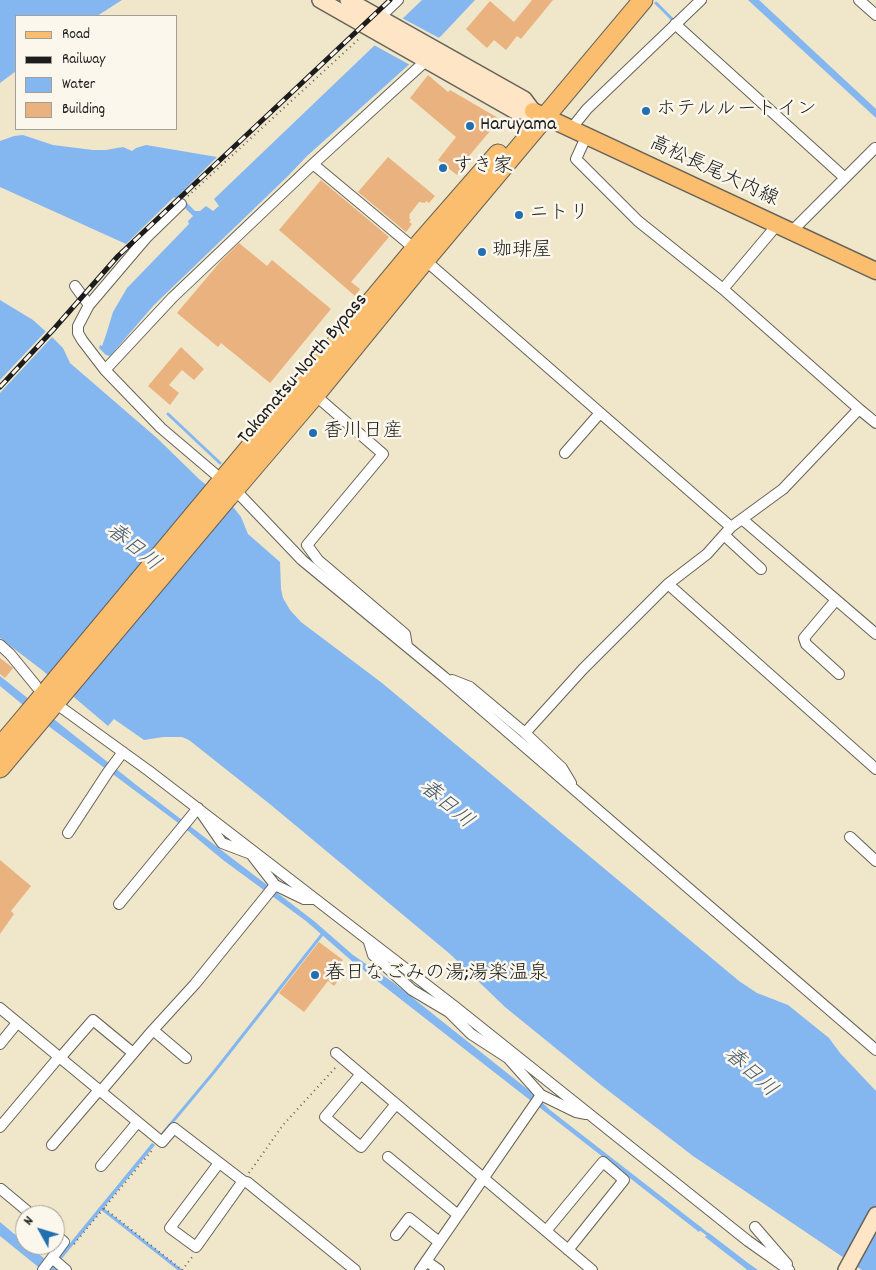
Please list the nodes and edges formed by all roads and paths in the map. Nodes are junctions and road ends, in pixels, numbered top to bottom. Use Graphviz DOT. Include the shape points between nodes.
graph roads {
  1 [pos="320,0"];
  2 [pos="348,0"];
  3 [pos="398,0"];
  4 [pos="626,0"];
  5 [pos="643,0"];
  6 [pos="700,0"];
  7 [pos="859,0"];
  8 [pos="874,9"];
  9 [pos="675,24"];
  10 [pos="380,26"];
  11 [pos="429,54"];
  12 [pos="539,114"];
  13 [pos="571,129"];
  14 [pos="586,137"];
  15 [pos="876,149"];
  16 [pos="313,164"];
  17 [pos="845,178"];
  18 [pos="181,204"];
  19 [pos="784,229"];
  20 [pos="420,254"];
  21 [pos="876,272"];
  22 [pos="75,286"];
  23 [pos="723,290"];
  24 [pos="89,305"];
  25 [pos="105,370"];
  26 [pos="315,395"];
  27 [pos="859,409"];
  28 [pos="600,413"];
  29 [pos="285,418"];
  30 [pos="876,423"];
  31 [pos="565,453"];
  32 [pos="225,489"];
  33 [pos="742,519"];
  34 [pos="728,531"];
  35 [pos="761,569"];
  36 [pos="668,584"];
  37 [pos="836,600"];
  38 [pos="876,634"];
  39 [pos="0,645"];
  40 [pos="407,646"];
  41 [pos="839,674"];
  42 [pos="444,677"];
  43 [pos="45,704"];
  44 [pos="525,733"];
  45 [pos="0,747"];
  46 [pos="123,752"];
  47 [pos="0,768"];
  48 [pos="876,769"];
  49 [pos="573,788"];
  50 [pos="198,808"];
  51 [pos="68,833"];
  52 [pos="850,837"];
  53 [pos="252,853"];
  54 [pos="876,861"];
  55 [pos="275,885"];
  56 [pos="314,898"];
  57 [pos="118,904"];
  58 [pos="0,1008"];
  59 [pos="17,1023"];
  60 [pos="153,1030"];
  61 [pos="0,1044"];
  62 [pos="876,1050"];
  63 [pos="134,1053"];
  64 [pos="510,1055"];
  65 [pos="340,1056"];
  66 [pos="59,1057"];
  67 [pos="186,1058"];
  68 [pos="361,1074"];
  69 [pos="100,1091"];
  70 [pos="541,1095"];
  71 [pos="396,1104"];
  72 [pos="591,1116"];
  73 [pos="137,1123"];
  74 [pos="0,1127"];
  75 [pos="158,1139"];
  76 [pos="52,1145"];
  77 [pos="388,1157"];
  78 [pos="219,1163"];
  79 [pos="101,1166"];
  80 [pos="484,1178"];
  81 [pos="243,1182"];
  82 [pos="1,1189"];
  83 [pos="20,1205"];
  84 [pos="104,1208"];
  85 [pos="458,1215"];
  86 [pos="876,1215"];
  87 [pos="755,1227"];
  88 [pos="546,1231"];
  89 [pos="396,1235"];
  90 [pos="439,1242"];
  91 [pos="196,1247"];
  92 [pos="568,1250"];
  93 [pos="58,1263"];
  94 [pos="423,1266"];
  95 [pos="43,1270"];
  96 [pos="182,1270"];
  97 [pos="355,1270"];
  98 [pos="439,1270"];
  99 [pos="592,1270"];
  100 [pos="791,1270"];
  101 [pos="846,1270"];
  1 -- 10 [label="street"];
  2 -- 10 [label="street"];
  3 -- 10 [label="street"];
  4 -- 12 [label="highway, Takamatsu-North Bypass"];
  5 -- 12 [label="highway, Takamatsu-North Bypass"];
  6 -- 9 [label="street"];
  7 -- 8 [label="street"];
  9 -- 13 [label="street" via="587,109"];
  9 -- 17 [label="street"];
  10 -- 11 [label="street"];
  10 -- 18 [label="path"];
  11 -- 12 [label="street" via="515,111"];
  11 -- 16 [label="street"];
  12 -- 13 [label="main road, 高松長尾大内線"];
  12 -- 20 [label="highway, Takamatsu-North Bypass"];
  13 -- 14 [label="main road, 高松長尾大内線"];
  14 -- 19 [label="main road, 高松長尾大内線"];
  14 -- 23 [label="street" via="576,159 638,221"];
  15 -- 17 [label="street"];
  16 -- 20 [label="street"];
  16 -- 25 [label="street" via="174,297"];
  17 -- 19 [label="street"];
  18 -- 24 [label="street" via="146,238"];
  19 -- 21 [label="main road, 高松長尾大内線"];
  19 -- 23 [label="street"];
  20 -- 26 [label="highway, Takamatsu-North Bypass"];
  20 -- 28 [label="street"];
  20 -- 29 [label="highway, Takamatsu-North Bypass"];
  22 -- 24 [label="street"];
  23 -- 27 [label="street"];
  24 -- 25 [label="street" via="78,326 78,333"];
  25 -- 32 [label="street"];
  26 -- 29 [label="highway, Takamatsu-North Bypass"];
  26 -- 40 [label="street" via="383,454 307,545 318,560 406,634"];
  27 -- 30 [label="street"];
  27 -- 33 [label="street" via="783,489"];
  28 -- 31 [label="street"];
  28 -- 34 [label="street"];
  29 -- 32 [label="highway, Takamatsu-North Bypass"];
  32 -- 40 [label="street" via="302,560"];
  32 -- 43 [label="highway, Takamatsu-North Bypass, bridge"];
  33 -- 34 [label="street"];
  33 -- 37 [label="street"];
  34 -- 35 [label="street"];
  34 -- 36 [label="street" via="707,554"];
  36 -- 44 [label="street"];
  36 -- 48 [label="street"];
  37 -- 38 [label="street"];
  37 -- 41 [label="street" via="804,638 806,644"];
  39 -- 43 [label="street"];
  40 -- 42 [label="street"];
  42 -- 44 [label="street" via="470,687"];
  42 -- 49 [label="street"];
  43 -- 45 [label="highway, Takamatsu-North Bypass"];
  43 -- 46 [label="street"];
  43 -- 47 [label="highway, Takamatsu-North Bypass"];
  44 -- 49 [label="street" via="562,768"];
  46 -- 50 [label="street"];
  46 -- 51 [label="street"];
  49 -- 62 [label="street"];
  50 -- 53 [label="street"];
  50 -- 57 [label="street"];
  52 -- 54 [label="street"];
  53 -- 55 [label="street"];
  53 -- 56 [label="street"];
  55 -- 56 [label="street" via="304,899"];
  55 -- 60 [label="street" via="196,984"];
  56 -- 64 [label="street"];
  58 -- 59 [label="street"];
  59 -- 61 [label="street"];
  59 -- 66 [label="street"];
  60 -- 63 [label="street"];
  60 -- 67 [label="street"];
  63 -- 66 [label="street" via="93,1020"];
  63 -- 69 [label="street"];
  64 -- 70 [label="street"];
  64 -- 72 [label="street"];
  65 -- 68 [label="street"];
  65 -- 81 [label="path" via="283,1124"];
  66 -- 69 [label="street"];
  66 -- 74 [label="street"];
  68 -- 71 [label="street"];
  68 -- 71 [label="street" via="325,1117 361,1147"];
  69 -- 73 [label="street"];
  69 -- 76 [label="street"];
  70 -- 72 [label="street"];
  70 -- 80 [label="street"];
  71 -- 80 [label="street"];
  72 -- 100 [label="street" via="748,1241"];
  73 -- 75 [label="street"];
  73 -- 79 [label="street"];
  75 -- 78 [label="street" via="162,1142 174,1128"];
  75 -- 84 [label="path"];
  77 -- 85 [label="street"];
  78 -- 81 [label="street"];
  78 -- 91 [label="street" via="170,1228"];
  80 -- 85 [label="street"];
  80 -- 88 [label="street"];
  81 -- 91 [label="street"];
  81 -- 97 [label="street"];
  82 -- 83 [label="street"];
  84 -- 93 [label="path"];
  84 -- 96 [label="path"];
  85 -- 90 [label="street"];
  86 -- 101 [label="street"];
  87 -- 100 [label="street"];
  88 -- 92 [label="street"];
  88 -- 92 [label="street" via="603,1162 624,1180"];
  89 -- 90 [label="street" via="409,1218"];
  90 -- 94 [label="street"];
  91 -- 96 [label="path"];
  92 -- 99 [label="street"];
  93 -- 95 [label="street"];
  94 -- 98 [label="street"];
}
